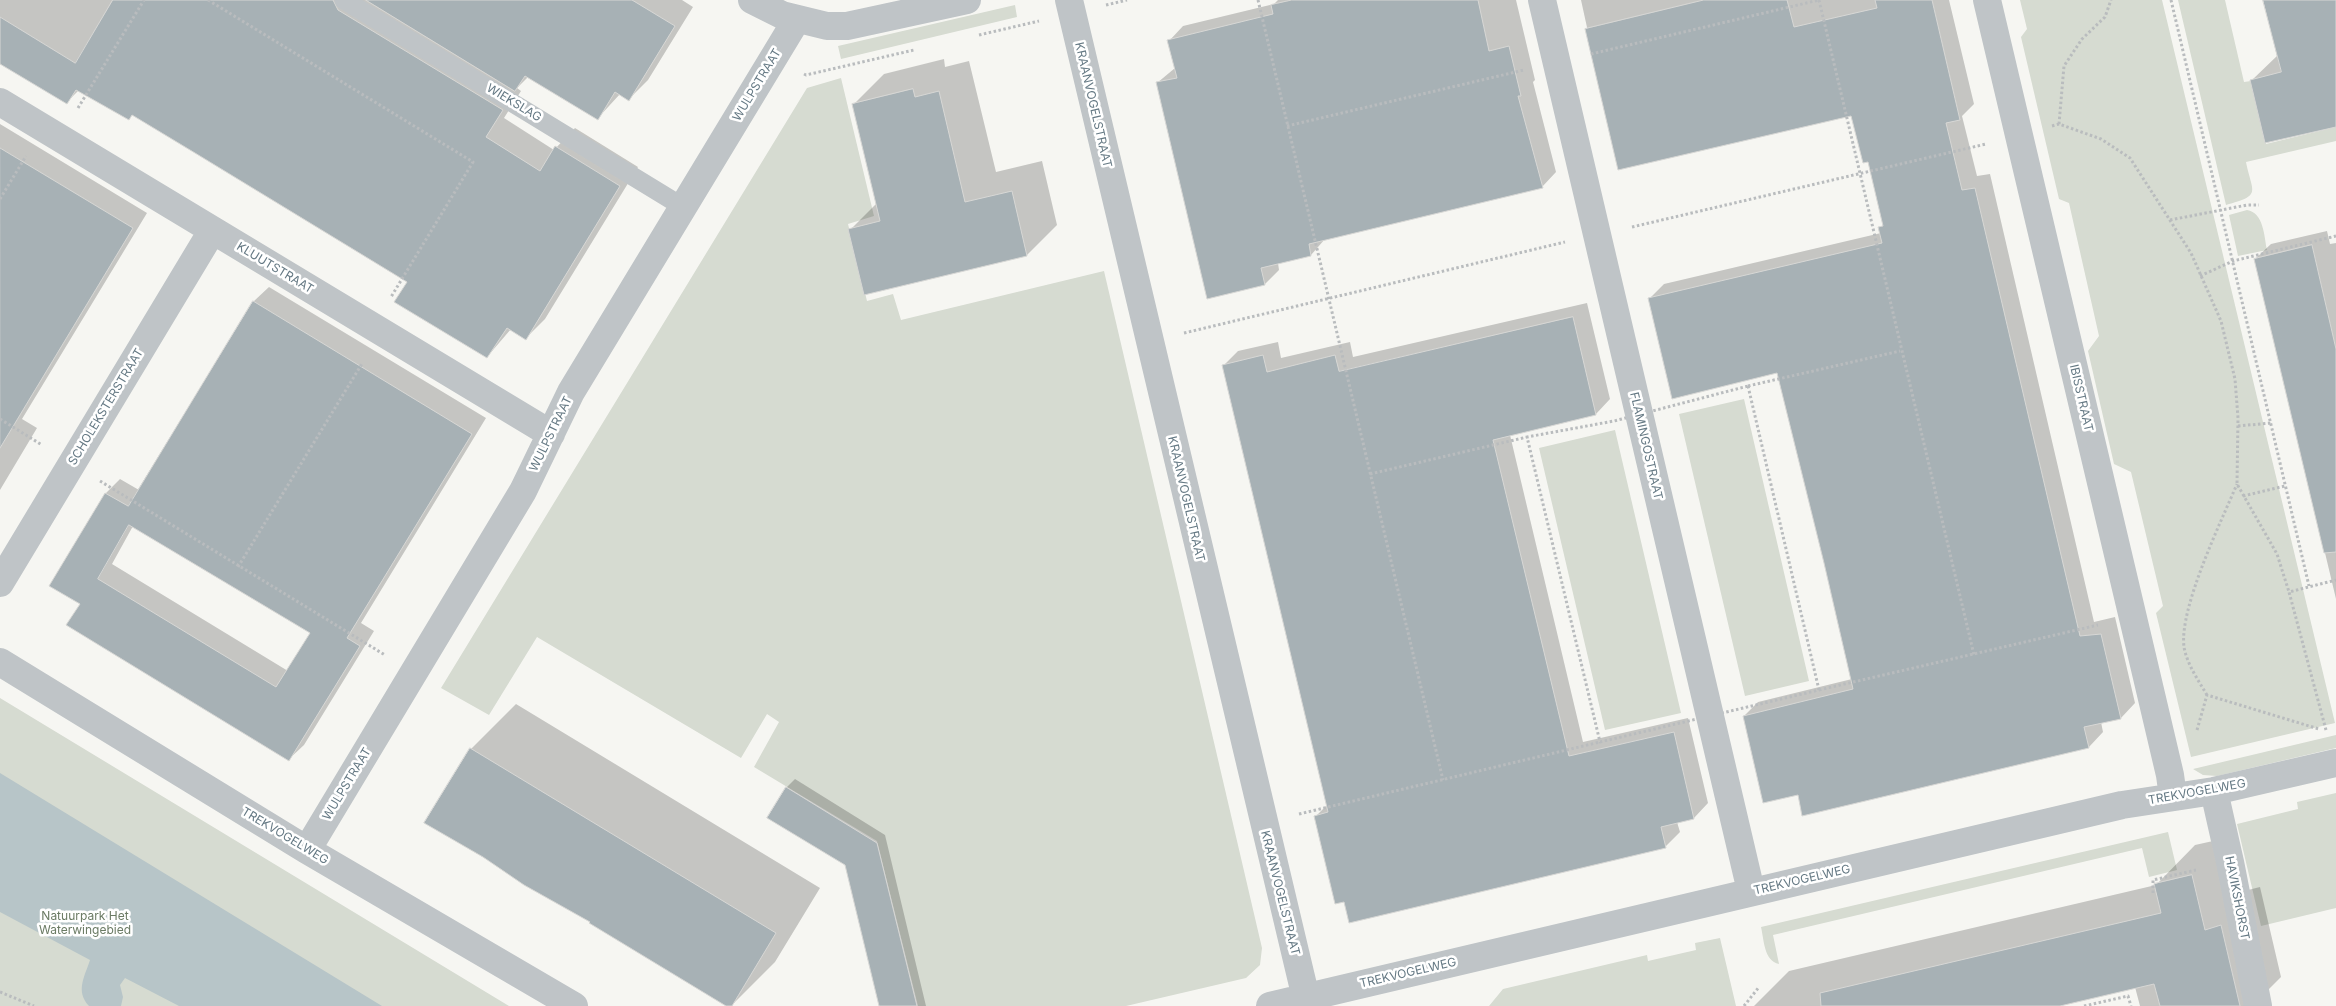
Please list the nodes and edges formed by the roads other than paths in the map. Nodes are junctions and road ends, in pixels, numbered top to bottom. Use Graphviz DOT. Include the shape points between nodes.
graph roads {
  1 [pos="344,0"];
  2 [pos="752,0"];
  3 [pos="967,0"];
  4 [pos="1069,0"];
  5 [pos="1542,0"];
  6 [pos="1988,0"];
  7 [pos="797,19"];
  8 [pos="0,102"];
  9 [pos="683,207"];
  10 [pos="212,231"];
  11 [pos="551,434"];
  12 [pos="0,583"];
  13 [pos="0,662"];
  14 [pos="2336,762"];
  15 [pos="2171,786"];
  16 [pos="2214,791"];
  17 [pos="307,850"];
  18 [pos="1751,892"];
  19 [pos="1306,998"];
  20 [pos="574,1006"];
  21 [pos="1270,1006"];
  22 [pos="2258,1006"];
  1 -- 9 [label="lane, WIEKSLAG"];
  2 -- 7 [label="street"];
  3 -- 7 [label="street" via="847,26 826,26"];
  4 -- 19 [label="street, KRAANVOGELSTRAAT"];
  5 -- 18 [label="street, FLAMINGOSTRAAT"];
  6 -- 15 [label="street, IBISSTRAAT"];
  7 -- 9 [label="street, WULPSTRAAT"];
  8 -- 10 [label="street, KLUUTSTRAAT"];
  9 -- 11 [label="street, WULPSTRAAT" via="571,392"];
  10 -- 11 [label="street, KLUUTSTRAAT"];
  10 -- 12 [label="street, SCHOLEKSTERSTRAAT"];
  11 -- 17 [label="street, WULPSTRAAT" via="523,490"];
  13 -- 17 [label="street, TREKVOGELWEG"];
  14 -- 16 [label="street, TREKVOGELWEG"];
  15 -- 16 [label="street, TREKVOGELWEG"];
  15 -- 18 [label="street, TREKVOGELWEG" via="2122,805"];
  16 -- 22 [label="street, HAVIKSHORST"];
  17 -- 20 [label="street, TREKVOGELWEG"];
  18 -- 19 [label="street, TREKVOGELWEG"];
  19 -- 21 [label="street, TREKVOGELWEG"];
}
